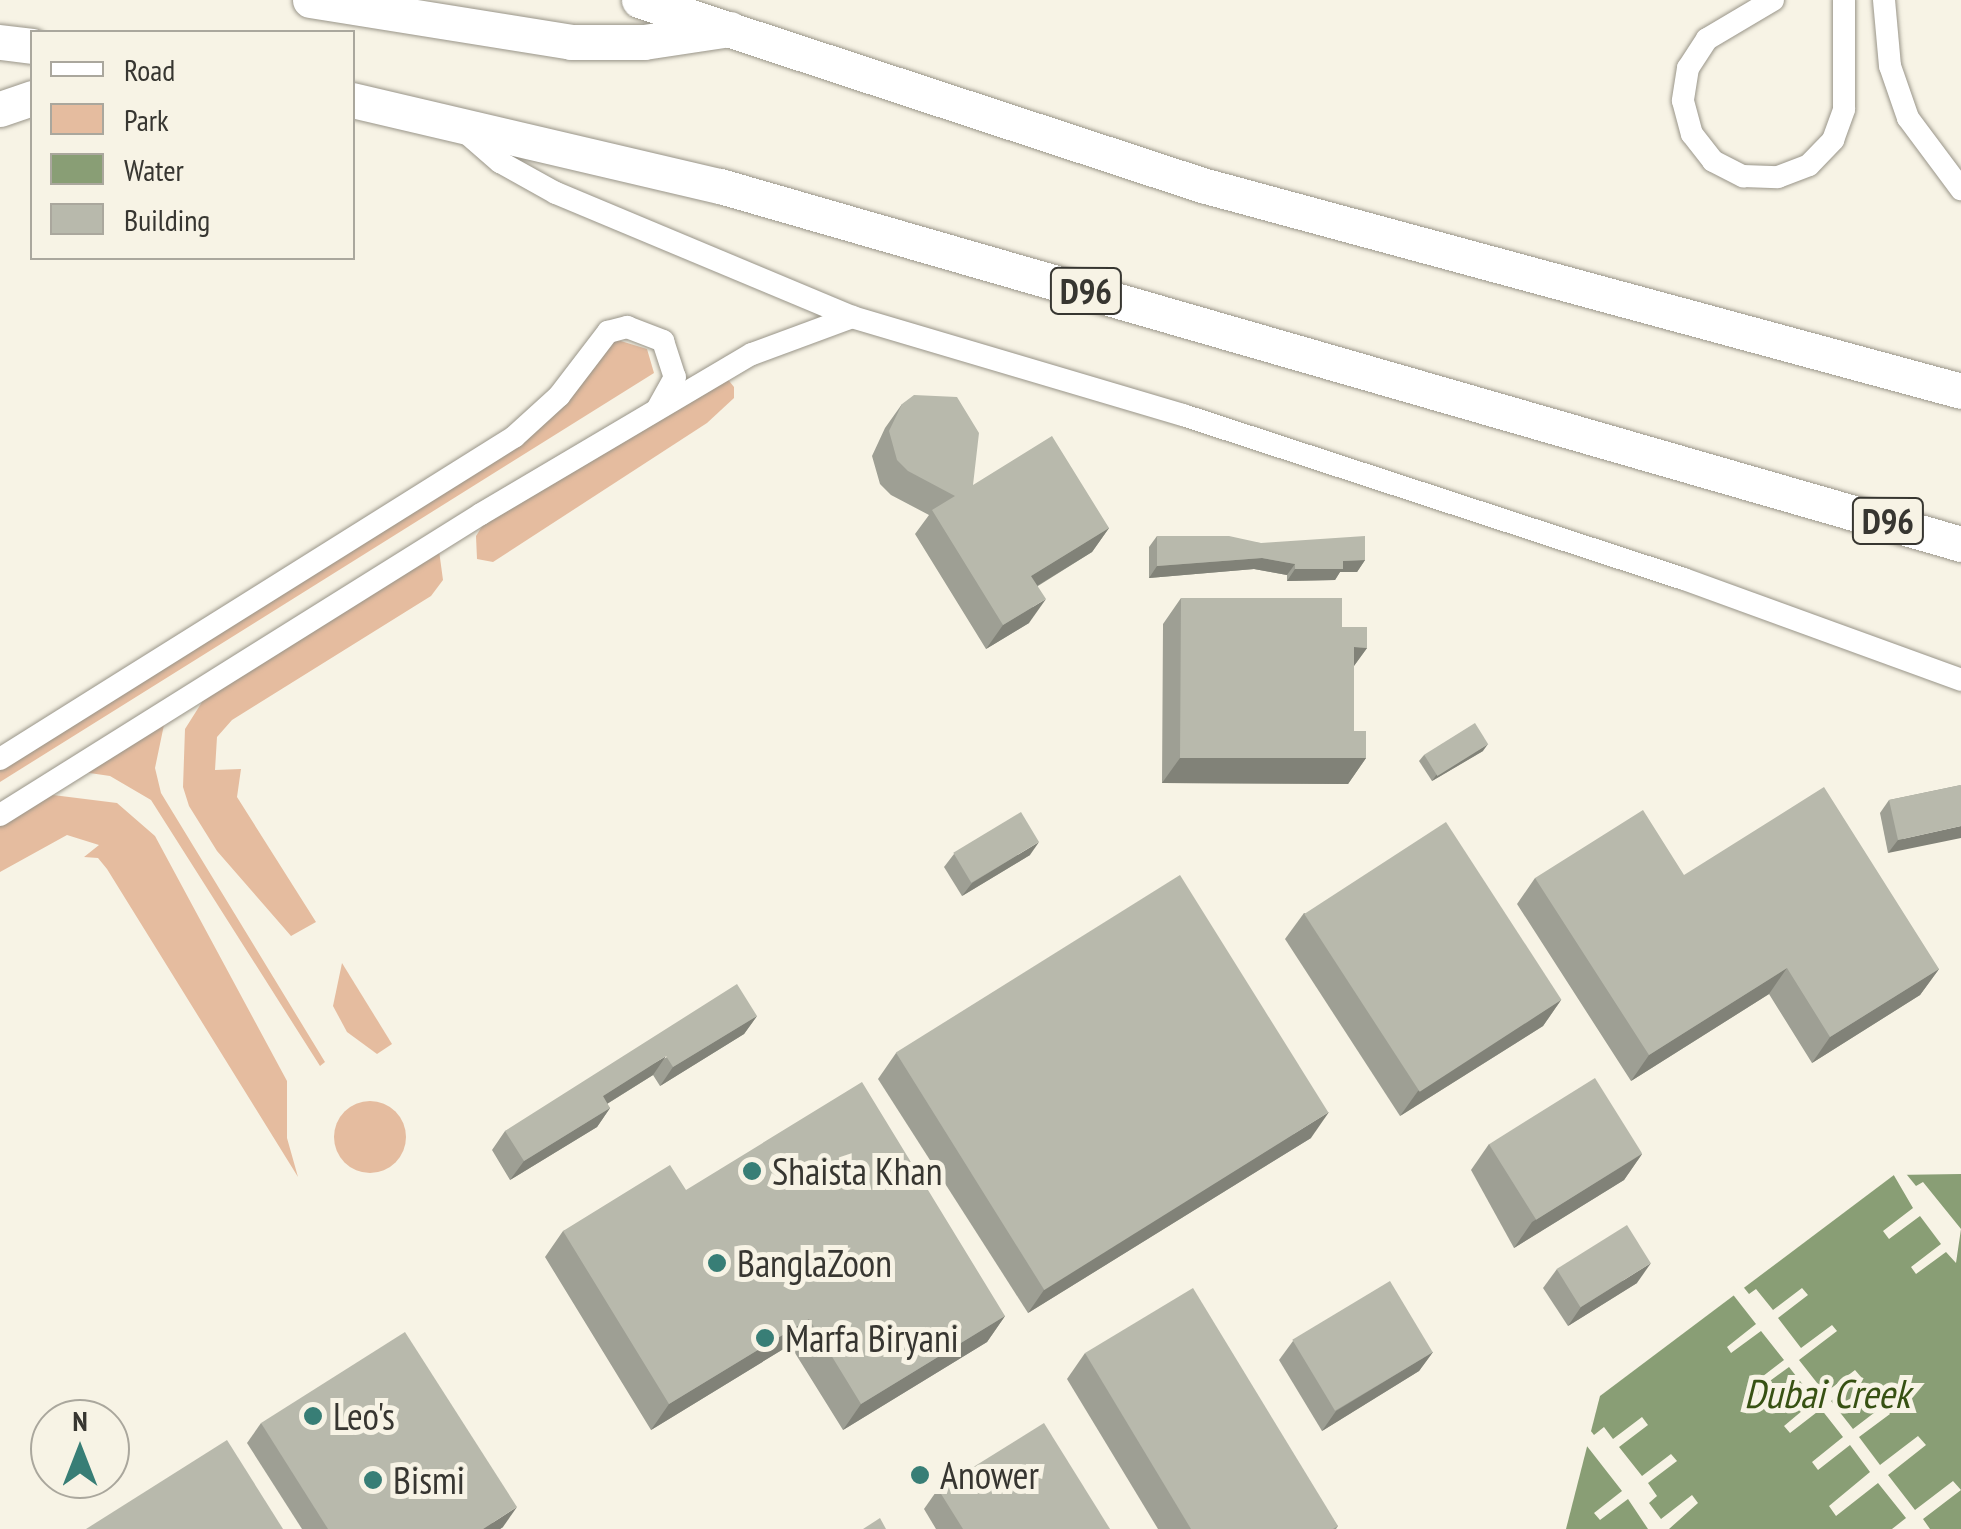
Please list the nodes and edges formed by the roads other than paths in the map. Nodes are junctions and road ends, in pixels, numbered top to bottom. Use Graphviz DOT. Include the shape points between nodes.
graph roads {
  1 [pos="310,0"];
  2 [pos="639,0"];
  3 [pos="1773,0"];
  4 [pos="1844,0"];
  5 [pos="1884,0"];
  6 [pos="736,28"];
  7 [pos="0,42"];
  8 [pos="30,46"];
  9 [pos="30,99"];
  10 [pos="355,101"];
  11 [pos="0,108"];
  12 [pos="452,119"];
  13 [pos="1961,190"];
  14 [pos="852,317"];
  15 [pos="1961,392"];
  16 [pos="656,411"];
  17 [pos="1961,544"];
  18 [pos="1961,680"];
  19 [pos="0,759"];
  20 [pos="0,815"];
  1 -- 6 [label="main road" via="571,42 644,42"];
  2 -- 6 [label="main road"];
  3 -- 4 [label="street" via="1707,40 1688,68 1683,102 1692,134 1713,161 1744,176 1778,177 1810,165 1833,140 1844,109"];
  5 -- 13 [label="street" via="1890,66 1908,118"];
  6 -- 15 [label="main road" via="941,103 1202,184"];
  7 -- 8 [label="main road"];
  9 -- 11 [label="main road"];
  10 -- 12 [label="main road, D96"];
  12 -- 14 [label="street" via="500,162 556,193"];
  12 -- 17 [label="main road, D96" via="739,192"];
  14 -- 16 [label="street" via="785,338"];
  14 -- 18 [label="street" via="1420,493"];
  16 -- 19 [label="street" via="675,378 663,341 627,327 608,332 559,396 514,437"];
  16 -- 20 [label="street"];
}
